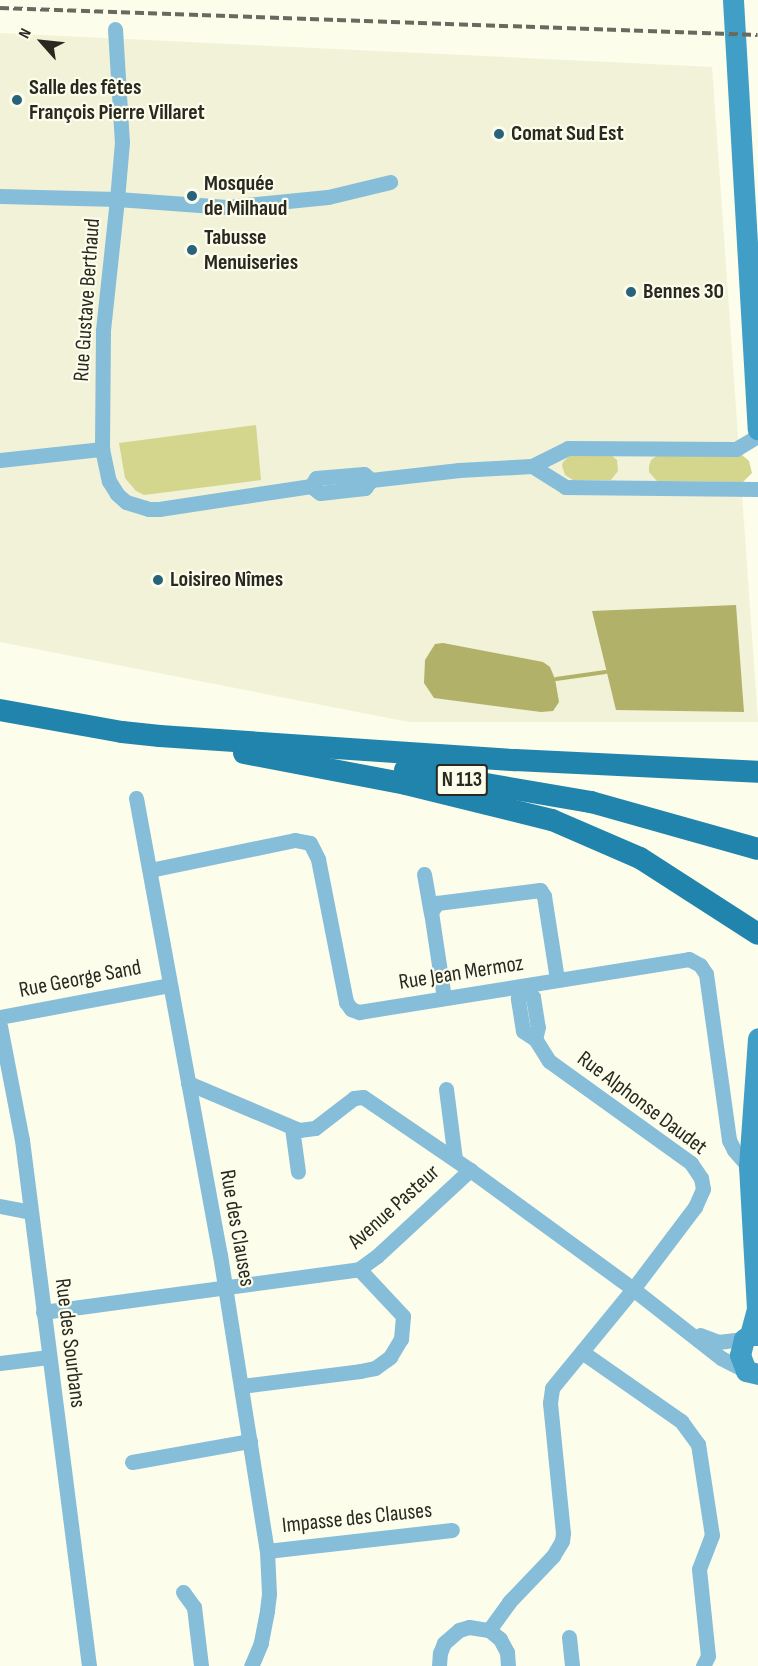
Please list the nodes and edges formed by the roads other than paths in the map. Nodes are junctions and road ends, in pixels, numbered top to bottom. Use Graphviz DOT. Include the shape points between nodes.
graph roads {
  1 [pos="733,0"];
  2 [pos="115,29"];
  3 [pos="390,182"];
  4 [pos="0,196"];
  5 [pos="117,200"];
  6 [pos="758,429"];
  7 [pos="758,436"];
  8 [pos="102,449"];
  9 [pos="0,460"];
  10 [pos="532,466"];
  11 [pos="758,489"];
  12 [pos="0,710"];
  13 [pos="0,721"];
  14 [pos="122,732"];
  15 [pos="160,736"];
  16 [pos="758,772"];
  17 [pos="136,798"];
  18 [pos="758,849"];
  19 [pos="150,870"];
  20 [pos="424,874"];
  21 [pos="431,912"];
  22 [pos="758,934"];
  23 [pos="557,979"];
  24 [pos="169,985"];
  25 [pos="523,988"];
  26 [pos="444,998"];
  27 [pos="0,1017"];
  28 [pos="0,1026"];
  29 [pos="758,1038"];
  30 [pos="2,1043"];
  31 [pos="189,1083"];
  32 [pos="446,1089"];
  33 [pos="292,1128"];
  34 [pos="455,1159"];
  35 [pos="470,1170"];
  36 [pos="298,1172"];
  37 [pos="754,1178"];
  38 [pos="0,1206"];
  39 [pos="30,1212"];
  40 [pos="752,1219"];
  41 [pos="758,1252"];
  42 [pos="359,1269"];
  43 [pos="225,1288"];
  44 [pos="633,1289"];
  45 [pos="44,1312"];
  46 [pos="686,1329"];
  47 [pos="751,1336"];
  48 [pos="582,1352"];
  49 [pos="49,1357"];
  50 [pos="0,1363"];
  51 [pos="754,1376"];
  52 [pos="242,1386"];
  53 [pos="250,1441"];
  54 [pos="132,1462"];
  55 [pos="452,1530"];
  56 [pos="267,1551"];
  57 [pos="183,1592"];
  58 [pos="489,1630"];
  59 [pos="569,1637"];
  60 [pos="710,1663"];
  61 [pos="89,1666"];
  62 [pos="201,1666"];
  63 [pos="251,1666"];
  64 [pos="440,1666"];
  65 [pos="508,1666"];
  66 [pos="572,1666"];
  1 -- 6 [label="street"];
  2 -- 5 [label="street" via="122,142"];
  3 -- 5 [label="street" via="328,197 227,207"];
  4 -- 5 [label="street, Rue Gustave Berthaud"];
  5 -- 8 [label="street, Rue Gustave Berthaud" via="102,331"];
  7 -- 10 [label="street" via="736,449 568,448"];
  8 -- 9 [label="street"];
  8 -- 10 [label="street, Rue Gustave Berthaud" via="109,481 117,494 126,502 149,509 311,486 320,493 365,488 371,480"];
  10 -- 11 [label="street" via="565,487"];
  12 -- 14 [label="main road, N 113"];
  13 -- 14 [label="main road, N 113" via="85,732"];
  14 -- 15 [label="main road, N 113"];
  15 -- 16 [label="main road"];
  15 -- 18 [label="main road, N 113" via="374,765 591,802"];
  15 -- 22 [label="main road" via="406,784 552,820 640,858"];
  17 -- 19 [label="street, Rue des Clauses"];
  19 -- 24 [label="street, Rue des Clauses"];
  19 -- 26 [label="street, Rue Jean Mermoz" via="306,841 317,853 348,1006 358,1012"];
  20 -- 21 [label="street"];
  21 -- 23 [label="street" via="437,903 540,890"];
  21 -- 26 [label="street"];
  23 -- 25 [label="street, Rue Jean Mermoz"];
  23 -- 37 [label="street, Rue Jean Mermoz" via="683,958 700,965 708,986 729,1140"];
  24 -- 27 [label="street, Rue George Sand"];
  24 -- 31 [label="street, Rue des Clauses"];
  25 -- 26 [label="street, Rue Jean Mermoz"];
  25 -- 44 [label="street, Rue Alphonse Daudet" via="518,998 523,1031 554,1065 691,1163 701,1178 700,1198"];
  28 -- 30 [label="street, Rue des Sourbans"];
  29 -- 37 [label="street"];
  30 -- 39 [label="street, Rue des Sourbans" via="18,1107"];
  31 -- 33 [label="street"];
  31 -- 43 [label="street, Rue des Clauses"];
  32 -- 34 [label="street"];
  33 -- 34 [label="street" via="315,1128 360,1096"];
  33 -- 36 [label="street"];
  34 -- 35 [label="street"];
  35 -- 42 [label="street, Avenue Pasteur"];
  35 -- 44 [label="street, Avenue Pasteur"];
  37 -- 40 [label="street"];
  38 -- 39 [label="street"];
  39 -- 45 [label="street, Rue des Sourbans"];
  40 -- 41 [label="street"];
  40 -- 47 [label="street" via="757,1308"];
  42 -- 43 [label="street, Avenue Pasteur"];
  42 -- 52 [label="street" via="403,1316 401,1339 390,1357 375,1368 360,1371"];
  43 -- 45 [label="street, Avenue Pasteur"];
  43 -- 52 [label="street, Rue des Clauses"];
  44 -- 46 [label="street, Avenue Pasteur"];
  44 -- 48 [label="street, Rue Alphonse Daudet"];
  45 -- 49 [label="street, Rue des Sourbans"];
  46 -- 47 [label="street, Avenue Pasteur" via="718,1342"];
  46 -- 51 [label="street, Avenue Pasteur" via="733,1366"];
  47 -- 51 [label="street" via="740,1355"];
  48 -- 58 [label="street, Rue Alphonse Daudet" via="550,1395 562,1541"];
  48 -- 60 [label="street" via="681,1421 696,1440 712,1535 699,1569"];
  49 -- 50 [label="street"];
  49 -- 61 [label="street, Rue des Sourbans"];
  52 -- 53 [label="street, Rue des Clauses"];
  53 -- 54 [label="street"];
  53 -- 56 [label="street, Rue des Clauses"];
  55 -- 56 [label="street, Impasse des Clauses"];
  56 -- 63 [label="street, Rue des Clauses" via="267,1611 261,1643"];
  57 -- 62 [label="street" via="194,1607"];
  58 -- 64 [label="street" via="469,1627 450,1635 440,1653"];
  58 -- 65 [label="street" via="503,1645"];
  59 -- 66 [label="street"];
}
